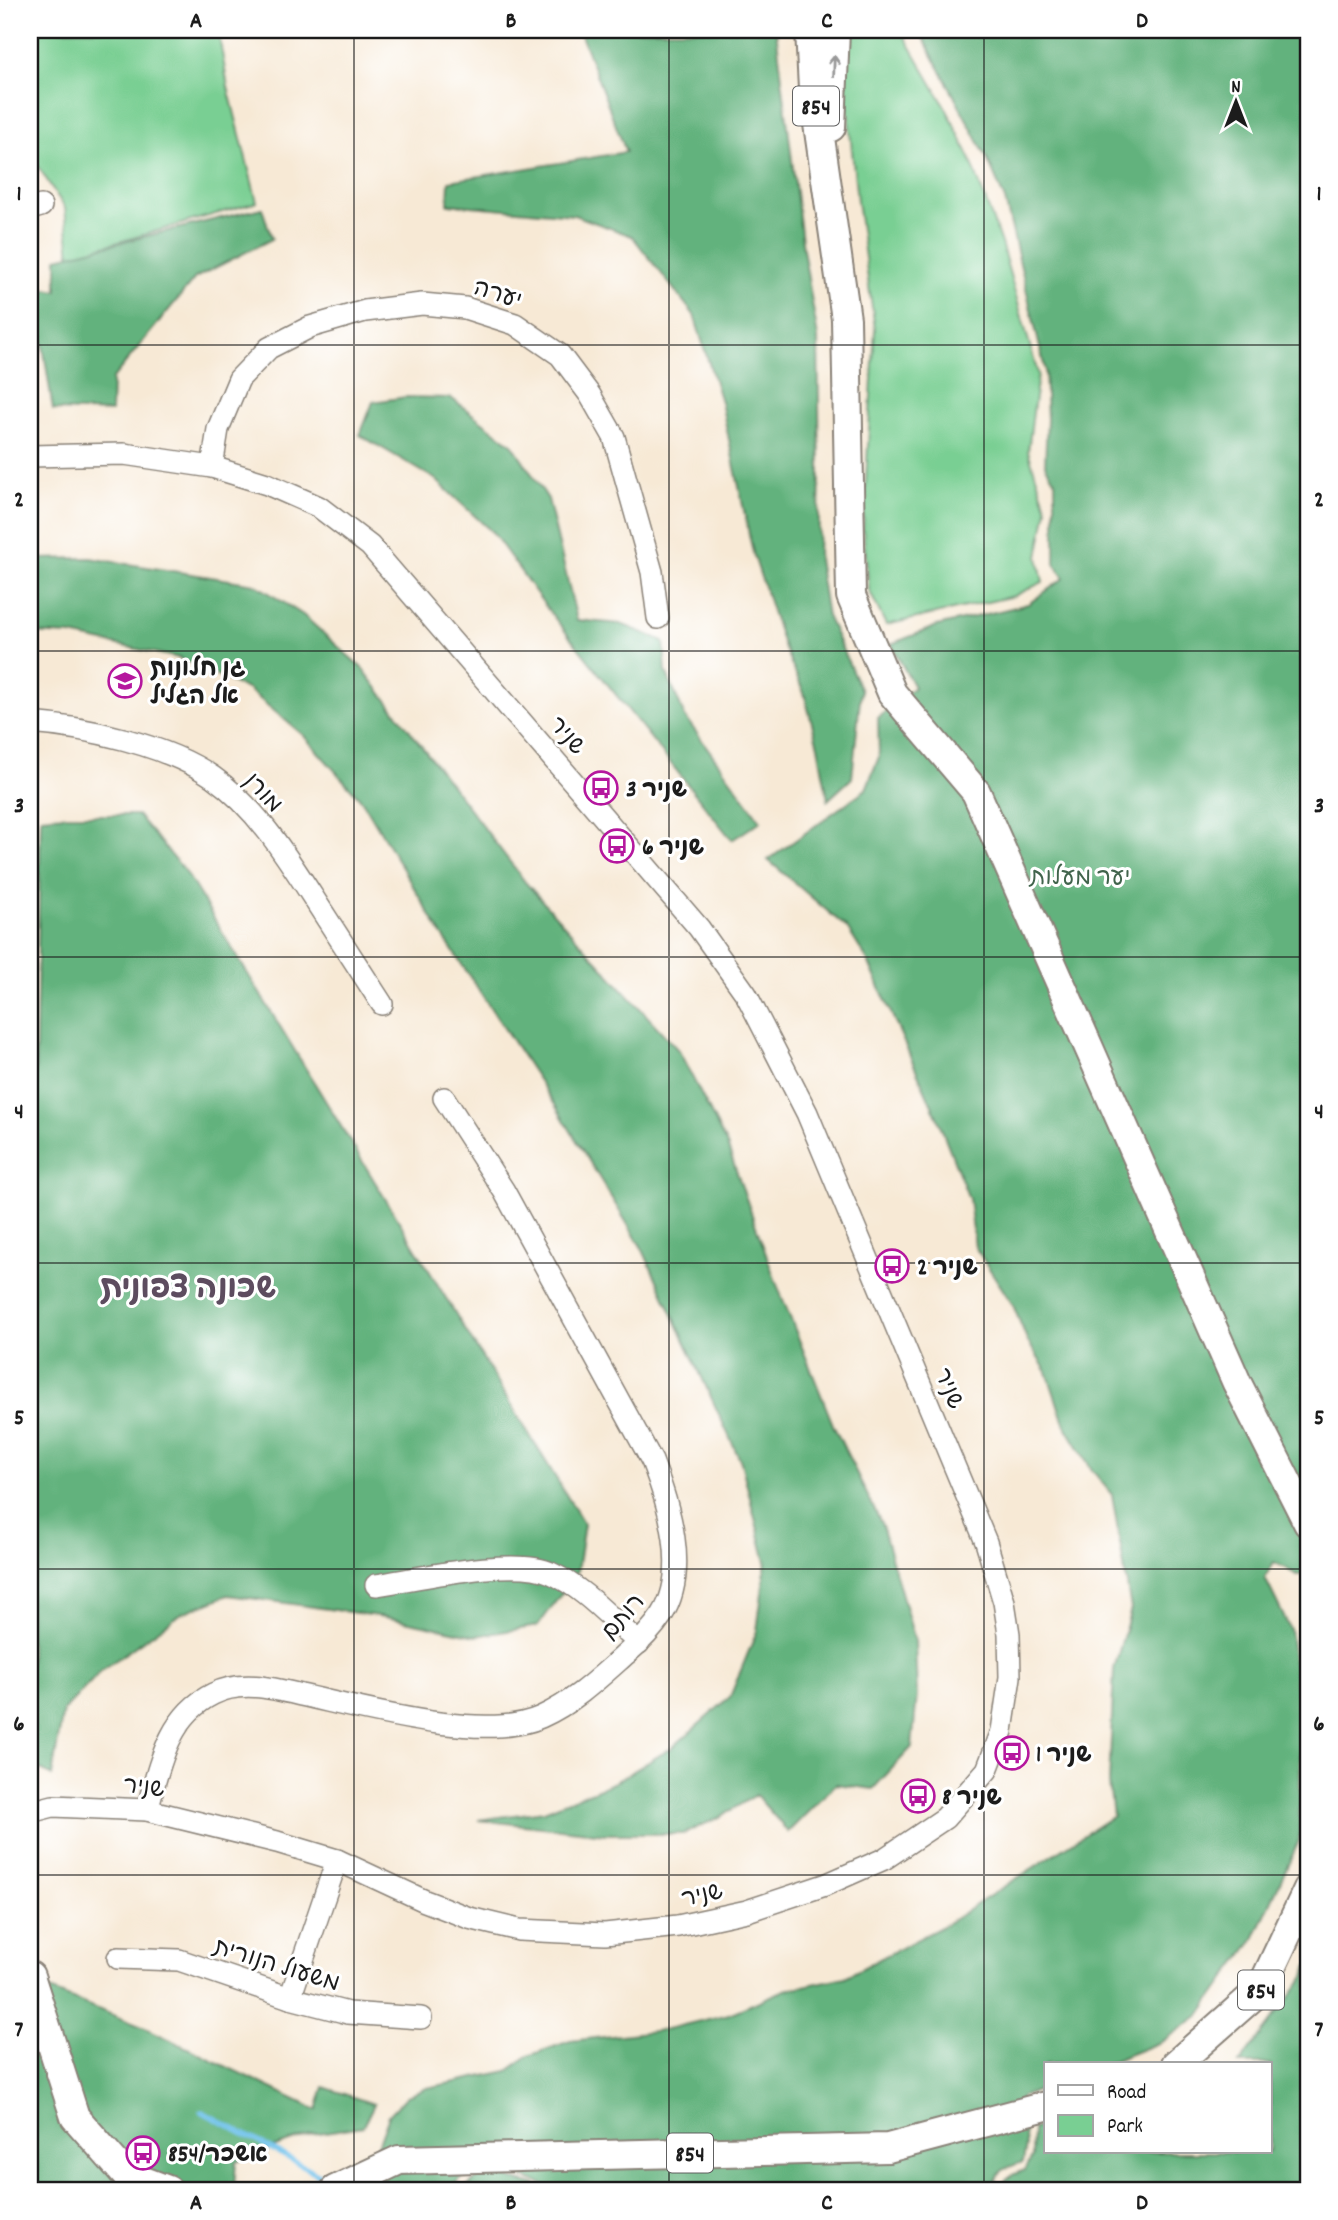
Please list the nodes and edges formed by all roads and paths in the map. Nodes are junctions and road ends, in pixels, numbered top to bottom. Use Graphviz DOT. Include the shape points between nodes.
graph roads {
  1 [pos="810,30"];
  2 [pos="835,30"];
  3 [pos="827,183"];
  4 [pos="30,456"];
  5 [pos="212,467"];
  6 [pos="658,618"];
  7 [pos="30,723"];
  8 [pos="382,1004"];
  9 [pos="444,1098"];
  10 [pos="1308,1523"];
  11 [pos="376,1585"];
  12 [pos="639,1643"];
  13 [pos="30,1796"];
  14 [pos="53,1806"];
  15 [pos="147,1810"];
  16 [pos="30,1812"];
  17 [pos="337,1860"];
  18 [pos="1308,1889"];
  19 [pos="118,1958"];
  20 [pos="30,1976"];
  21 [pos="290,1998"];
  22 [pos="421,2018"];
  23 [pos="1178,2062"];
  24 [pos="1044,2107"];
  25 [pos="168,2190"];
  26 [pos="335,2190"];
  1 -- 3 [label="main road, 854" via="813,89"];
  3 -- 2 [label="main road, 854, one-way"];
  3 -- 10 [label="main road, 854" via="846,319 851,596 892,693 976,792 1237,1383"];
  4 -- 5 [label="street, שניר" via="124,454"];
  5 -- 6 [label="street, יערה" via="218,429 239,379 269,348 310,327 365,311 422,304 465,308 515,324 561,355 614,437 652,572"];
  5 -- 17 [label="street, שניר" via="267,484 318,508 370,546 699,928 746,993 807,1113 986,1542 1009,1633 1010,1677 1002,1731 987,1770 945,1818 884,1859 747,1912 605,1934 519,1930 458,1914"];
  7 -- 8 [label="street, מורן" via="108,735 168,754 212,777 246,806 288,859"];
  9 -- 12 [label="street, רותם" via="504,1191 652,1461 666,1497 675,1560 672,1591 663,1614"];
  11 -- 12 [label="street" via="473,1569 548,1571 575,1587"];
  12 -- 15 [label="street, רותם" via="573,1700 538,1718 501,1726 443,1724 269,1688 240,1686 212,1694 184,1715 165,1746"];
  13 -- 14 [label="street, שניר"];
  14 -- 15 [label="street, שניר"];
  14 -- 16 [label="street, שניר"];
  15 -- 17 [label="street, שניר"];
  17 -- 21 [label="street"];
  18 -- 23 [label="main road, 854" via="1261,1989"];
  19 -- 21 [label="street, משעול הנורית" via="179,1960"];
  20 -- 25 [label="main road" via="75,2117 125,2174"];
  21 -- 22 [label="street, משעול הנורית" via="348,2013"];
  24 -- 26 [label="main road, 854" via="888,2148 399,2160"];
}
